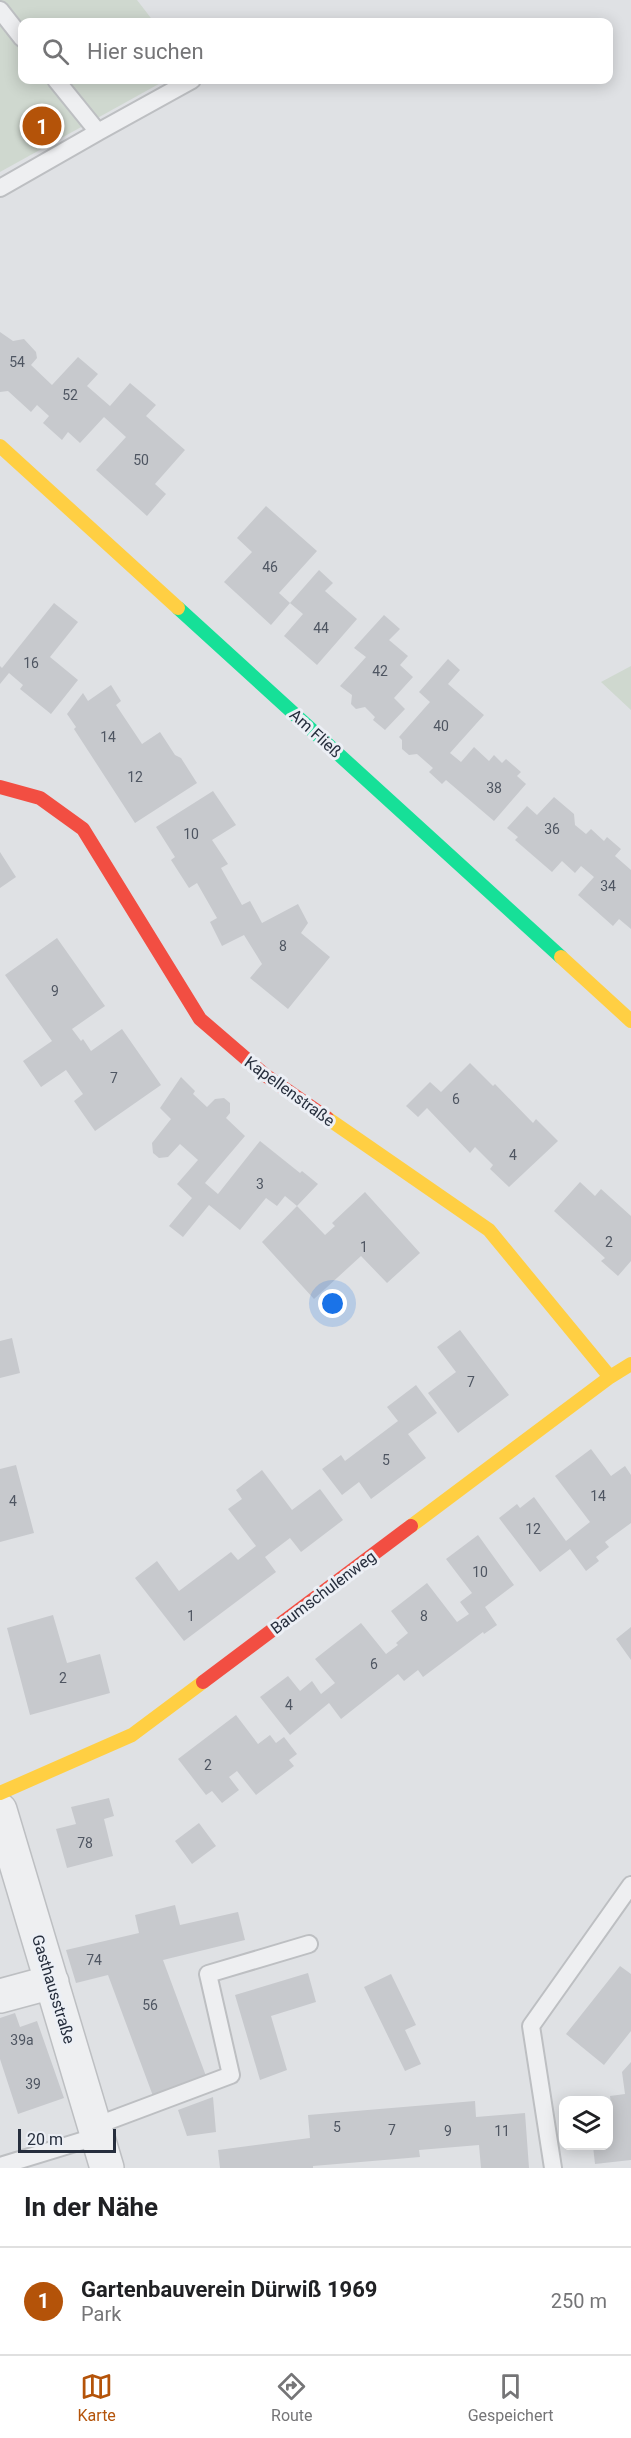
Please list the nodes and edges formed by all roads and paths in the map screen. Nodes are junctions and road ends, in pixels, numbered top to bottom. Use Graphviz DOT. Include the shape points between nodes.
graph roads {
  1 [pos="0,10"];
  2 [pos="18,33"];
  3 [pos="59,84"];
  4 [pos="185,84"];
  5 [pos="98,132"];
  6 [pos="0,188"];
  7 [pos="0,446"];
  8 [pos="0,787"];
  9 [pos="631,1021"];
  10 [pos="631,1364"];
  11 [pos="610,1377"];
  12 [pos="0,1793"];
  13 [pos="0,1810"];
  14 [pos="631,1884"];
  15 [pos="309,1944"];
  16 [pos="52,1982"];
  17 [pos="0,1996"];
  18 [pos="96,2131"];
  19 [pos="0,2166"];
  20 [pos="107,2168"];
  21 [pos="553,2168"];
  1 -- 2 [label="lane"];
  3 -- 5 [label="lane"];
  4 -- 5 [label="lane"];
  5 -- 6 [label="lane"];
  7 -- 9 [label="street, Am Fließ"];
  8 -- 11 [label="street, Kapellenstraße" via="40,798 83,829 200,1019 265,1075 489,1230"];
  10 -- 11 [label="street, Baumschulenweg"];
  11 -- 12 [label="street, Baumschulenweg" via="132,1735"];
  13 -- 16 [label="street, Gasthausstraße"];
  14 -- 21 [label="lane" via="531,2026"];
  15 -- 18 [label="lane" via="208,1974 231,2075"];
  16 -- 17 [label="street"];
  16 -- 18 [label="street, Gasthausstraße"];
  18 -- 19 [label="lane"];
  18 -- 20 [label="street, Gasthausstraße"];
}
